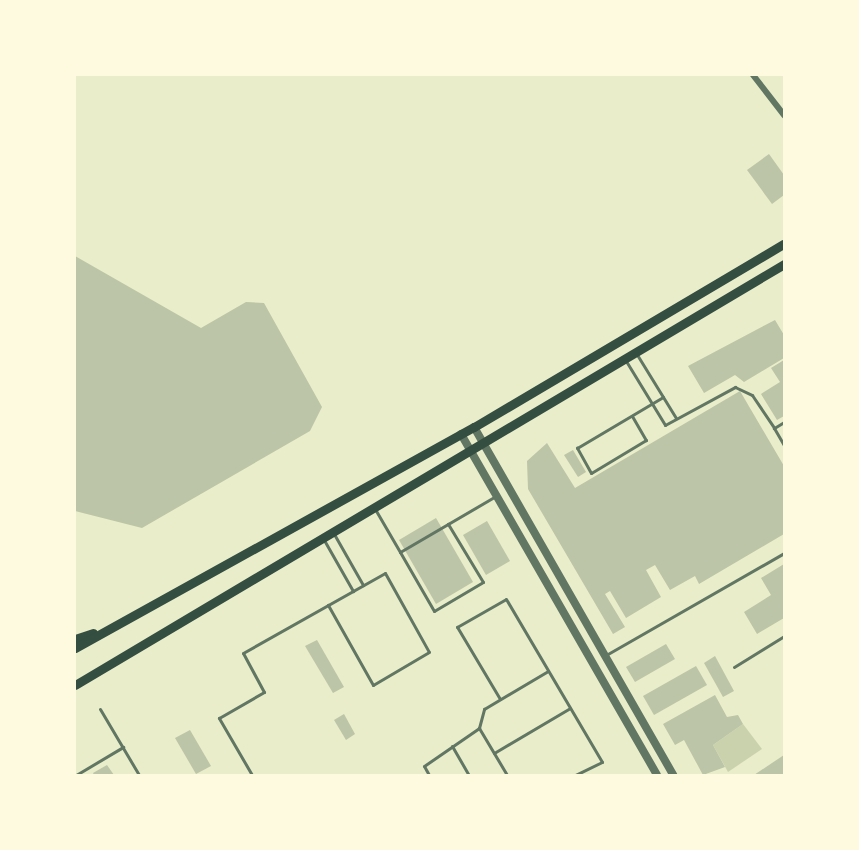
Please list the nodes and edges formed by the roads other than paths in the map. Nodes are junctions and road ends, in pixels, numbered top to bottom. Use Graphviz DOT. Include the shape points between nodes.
graph roads {
  1 [pos="753,75"];
  2 [pos="784,115"];
  3 [pos="784,244"];
  4 [pos="784,264"];
  5 [pos="636,353"];
  6 [pos="625,359"];
  7 [pos="663,397"];
  8 [pos="652,404"];
  9 [pos="632,416"];
  10 [pos="676,418"];
  11 [pos="784,422"];
  12 [pos="474,427"];
  13 [pos="774,428"];
  14 [pos="461,434"];
  15 [pos="483,444"];
  16 [pos="784,445"];
  17 [pos="471,451"];
  18 [pos="497,495"];
  19 [pos="375,508"];
  20 [pos="448,524"];
  21 [pos="334,532"];
  22 [pos="323,538"];
  23 [pos="400,552"];
  24 [pos="784,553"];
  25 [pos="363,585"];
  26 [pos="353,591"];
  27 [pos="328,605"];
  28 [pos="110,628"];
  29 [pos="784,636"];
  30 [pos="75,639"];
  31 [pos="75,648"];
  32 [pos="604,656"];
  33 [pos="734,667"];
  34 [pos="548,671"];
  35 [pos="75,685"];
  36 [pos="500,699"];
  37 [pos="570,708"];
  38 [pos="100,709"];
  39 [pos="479,728"];
  40 [pos="452,746"];
  41 [pos="123,747"];
  42 [pos="494,753"];
  43 [pos="76,775"];
  44 [pos="139,775"];
  45 [pos="252,775"];
  46 [pos="429,775"];
  47 [pos="469,775"];
  48 [pos="507,775"];
  49 [pos="574,775"];
  50 [pos="656,775"];
  51 [pos="673,775"];
  1 -- 2 [label="street"];
  3 -- 12 [label="main road"];
  4 -- 5 [label="main road"];
  5 -- 6 [label="main road"];
  5 -- 7 [label="lane"];
  6 -- 8 [label="lane"];
  6 -- 15 [label="main road"];
  7 -- 8 [label="lane"];
  7 -- 10 [label="lane"];
  8 -- 9 [label="lane"];
  8 -- 10 [label="lane" via="665,425"];
  9 -- 9 [label="lane" via="577,448 591,473 646,440"];
  10 -- 13 [label="lane" via="735,387 752,394"];
  11 -- 13 [label="lane"];
  12 -- 14 [label="main road"];
  12 -- 15 [label="street"];
  13 -- 16 [label="lane"];
  14 -- 17 [label="street"];
  14 -- 28 [label="main road"];
  15 -- 17 [label="main road"];
  15 -- 32 [label="street"];
  17 -- 18 [label="street"];
  17 -- 19 [label="main road"];
  18 -- 20 [label="lane"];
  18 -- 50 [label="street"];
  19 -- 21 [label="main road"];
  19 -- 23 [label="lane"];
  20 -- 23 [label="lane"];
  20 -- 23 [label="lane" via="483,582 434,611"];
  21 -- 22 [label="main road"];
  21 -- 25 [label="lane"];
  22 -- 26 [label="lane"];
  22 -- 35 [label="main road"];
  24 -- 32 [label="lane"];
  25 -- 26 [label="lane"];
  25 -- 27 [label="lane" via="385,573 429,652 373,685"];
  26 -- 27 [label="lane"];
  27 -- 45 [label="lane" via="243,653 264,692 219,718"];
  28 -- 30 [label="main road"];
  28 -- 31 [label="main road"];
  29 -- 33 [label="lane"];
  32 -- 51 [label="street"];
  34 -- 36 [label="lane"];
  34 -- 36 [label="lane" via="506,599 457,627"];
  34 -- 37 [label="lane"];
  36 -- 39 [label="lane" via="484,708"];
  37 -- 42 [label="lane"];
  37 -- 49 [label="lane" via="602,762"];
  38 -- 41 [label="lane"];
  39 -- 40 [label="lane"];
  39 -- 42 [label="lane"];
  40 -- 46 [label="lane" via="424,766"];
  40 -- 47 [label="lane"];
  41 -- 43 [label="lane"];
  41 -- 44 [label="lane"];
  42 -- 48 [label="lane"];
}
